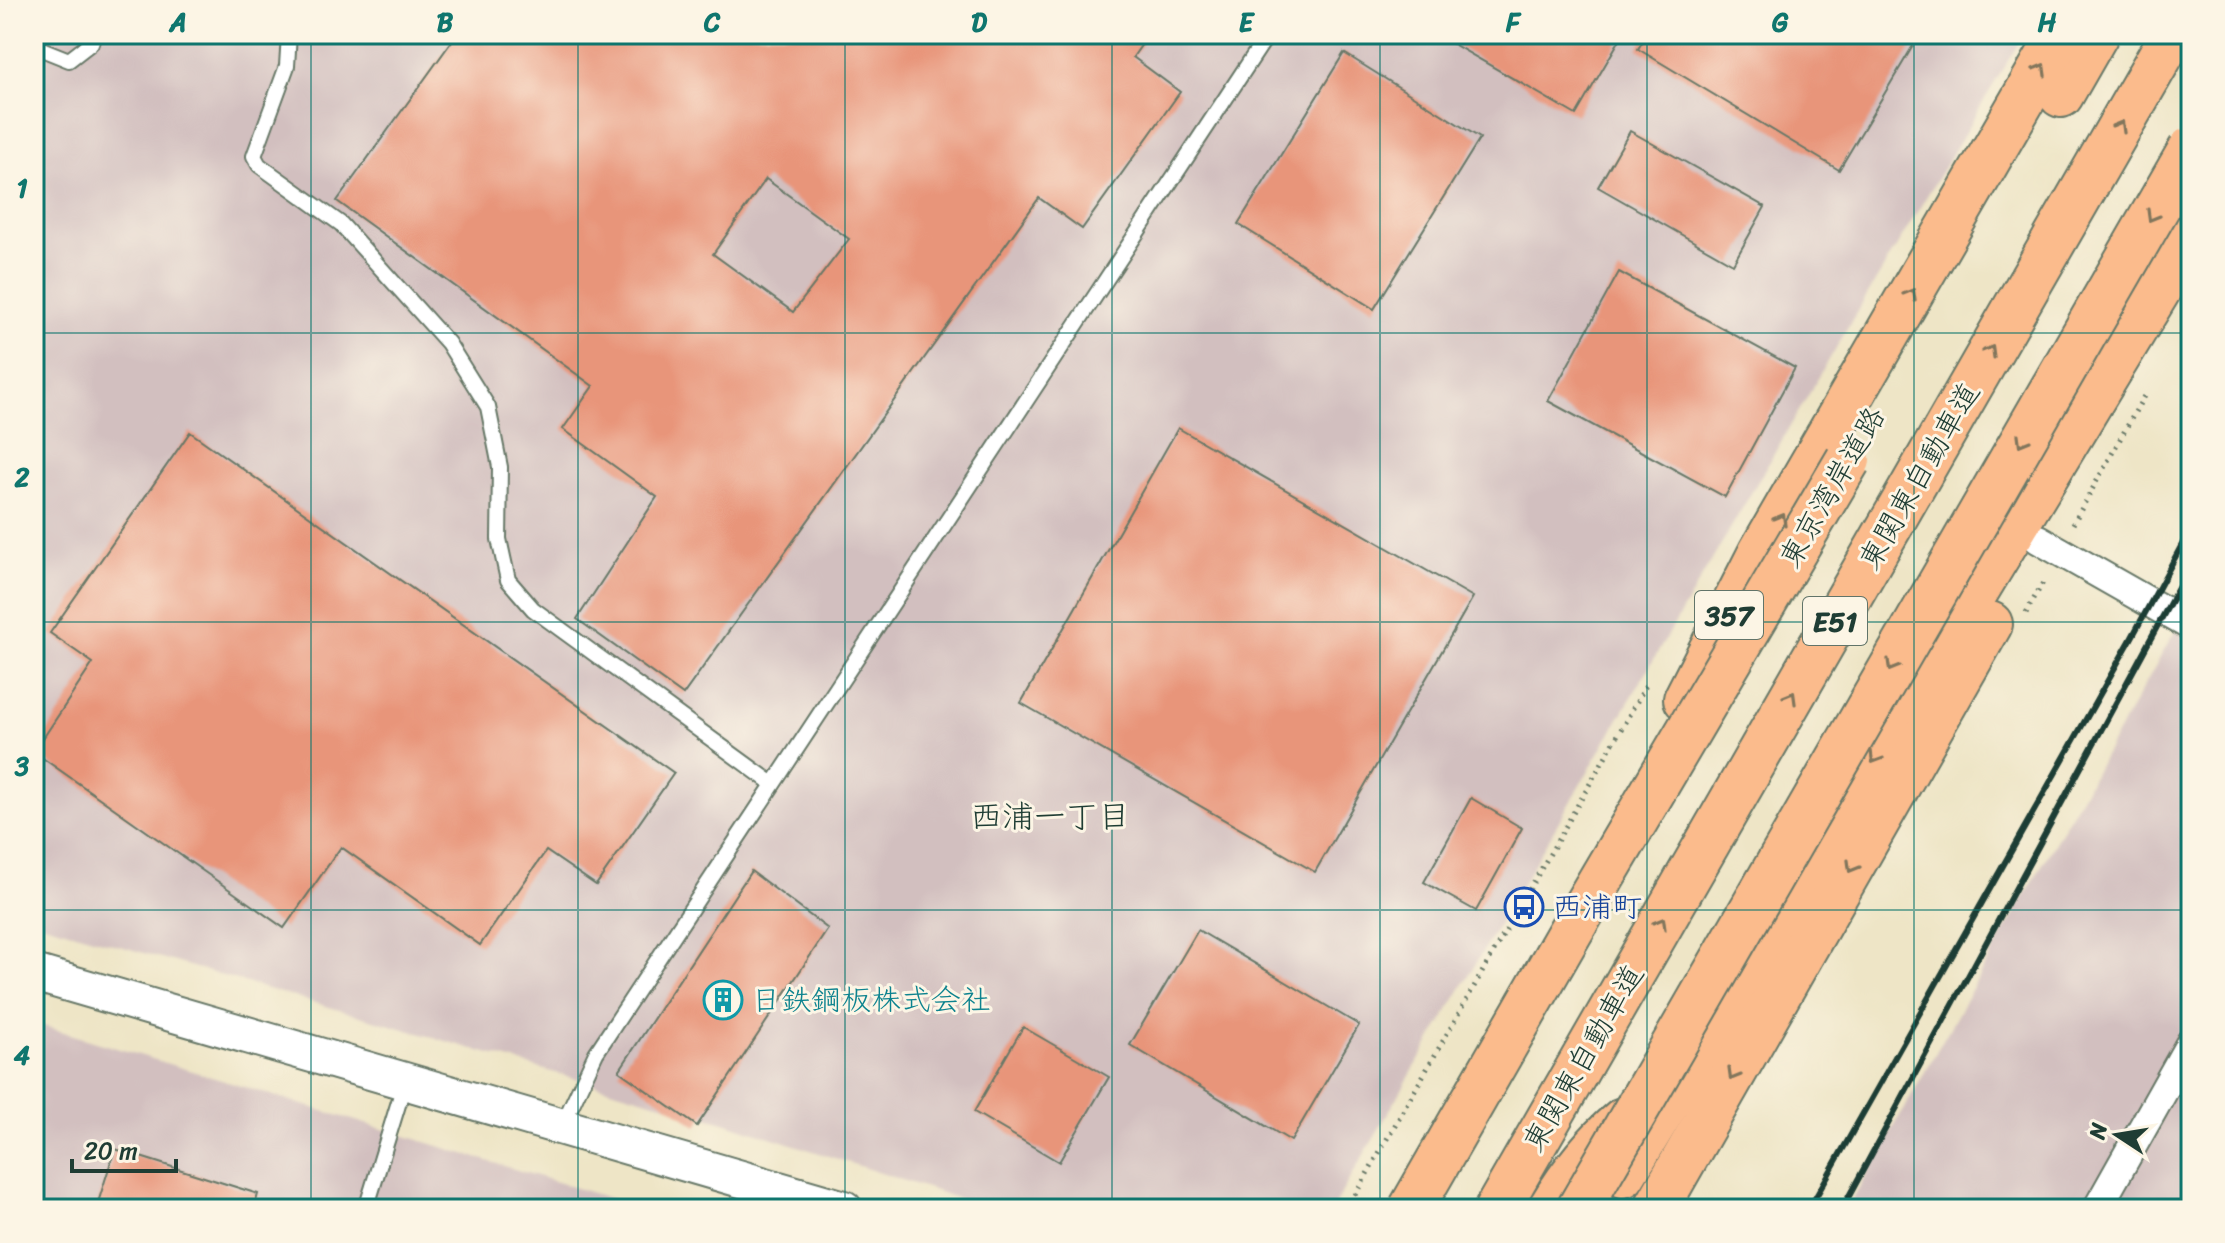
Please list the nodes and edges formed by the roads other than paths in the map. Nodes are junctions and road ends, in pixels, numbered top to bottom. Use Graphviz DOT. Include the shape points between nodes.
graph roads {
  1 [pos="94,34"];
  2 [pos="289,34"];
  3 [pos="1268,34"];
  4 [pos="2061,34"];
  5 [pos="2096,34"];
  6 [pos="2173,34"];
  7 [pos="34,46"];
  8 [pos="2191,149"];
  9 [pos="2191,236"];
  10 [pos="2191,270"];
  11 [pos="2048,545"];
  12 [pos="2191,626"];
  13 [pos="773,784"];
  14 [pos="34,973"];
  15 [pos="2191,1042"];
  16 [pos="405,1082"];
  17 [pos="1666,1103"];
  18 [pos="560,1128"];
  19 [pos="366,1209"];
  20 [pos="844,1209"];
  21 [pos="1411,1209"];
  22 [pos="1422,1209"];
  23 [pos="1497,1209"];
  24 [pos="1550,1209"];
  25 [pos="1579,1209"];
  26 [pos="1602,1209"];
  27 [pos="1656,1209"];
  28 [pos="2097,1209"];
  1 -- 7 [label="lane" via="91,43 69,60"];
  2 -- 13 [label="lane" via="287,66 254,156 259,165 341,224 448,343 488,407 500,467 499,539 508,580 533,609"];
  3 -- 13 [label="lane"];
  22 -- 4 [label="highway, 東京湾岸道路 / 357, one-way" via="1761,552"];
  5 -- 21 [label="highway, 東京湾岸道路 / 357, bridge"];
  23 -- 6 [label="highway, 東関東自動車道 / E51, one-way"];
  8 -- 25 [label="highway, E51, one-way, bridge"];
  9 -- 17 [label="highway, one-way"];
  10 -- 11 [label="highway"];
  11 -- 12 [label="street"];
  11 -- 27 [label="highway, one-way" via="1973,654"];
  13 -- 18 [label="lane" via="596,1053"];
  14 -- 16 [label="street"];
  15 -- 28 [label="street"];
  16 -- 18 [label="street"];
  16 -- 19 [label="lane"];
  17 -- 24 [label="highway" via="1622,1120 1595,1144"];
  17 -- 26 [label="highway"];
  18 -- 20 [label="street"];
}
